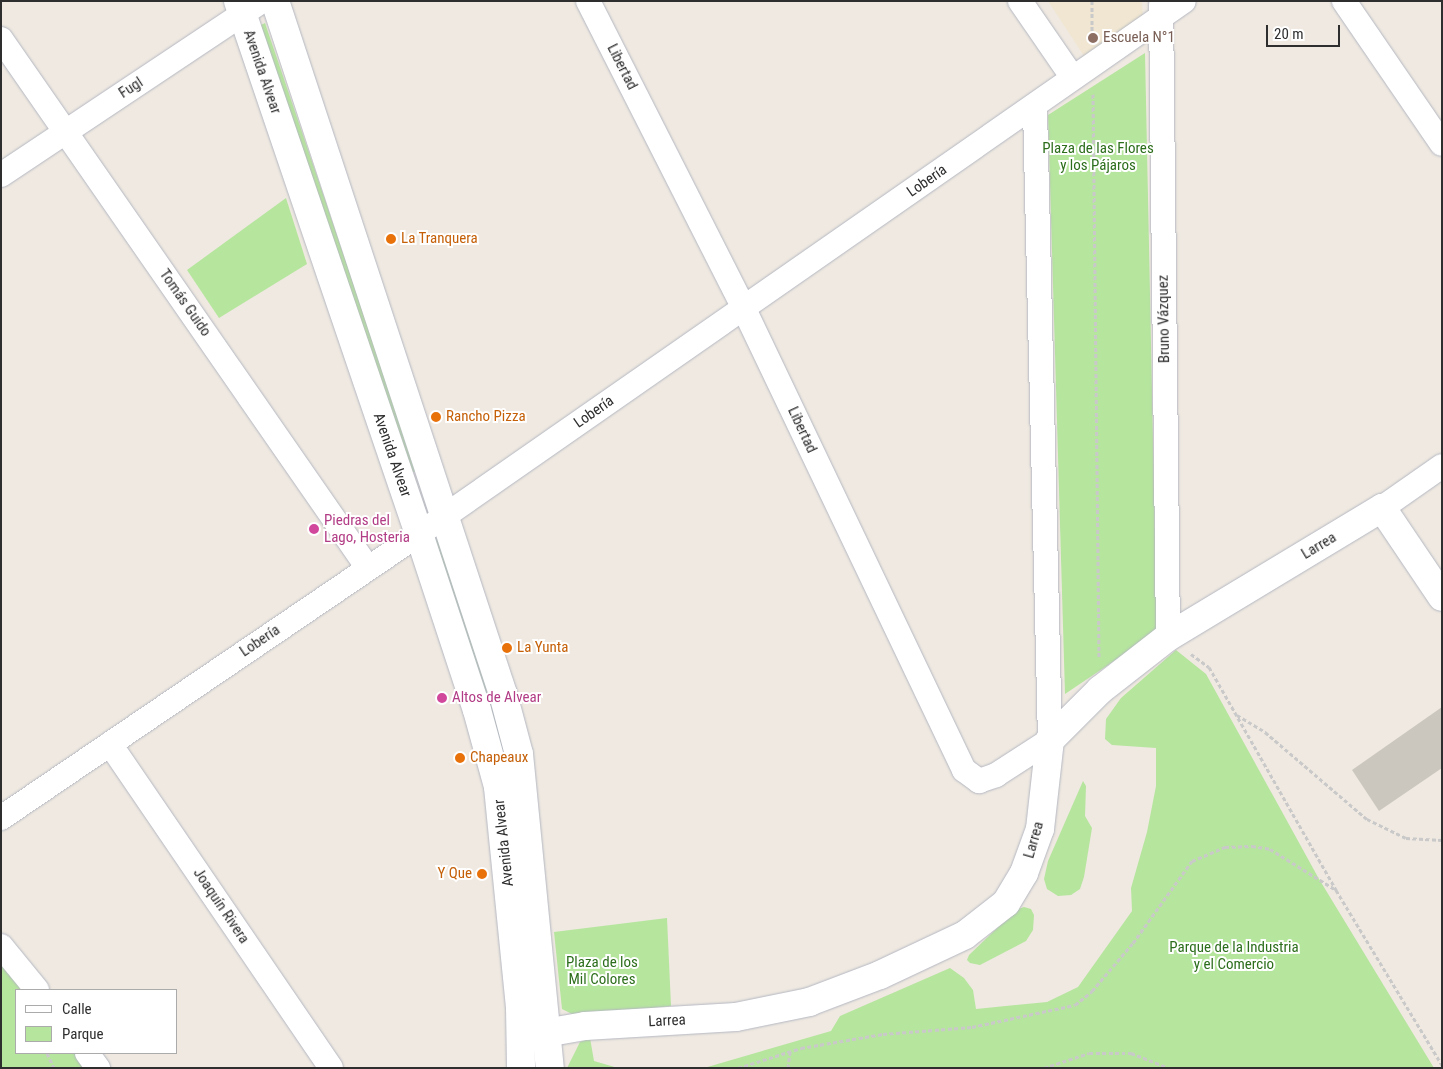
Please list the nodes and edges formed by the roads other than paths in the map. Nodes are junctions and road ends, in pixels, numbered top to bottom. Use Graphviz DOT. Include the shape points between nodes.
graph roads {
  1 [pos="275,1"];
  2 [pos="588,1"];
  3 [pos="1020,1"];
  4 [pos="1184,1"];
  5 [pos="1344,1"];
  6 [pos="247,6"];
  7 [pos="1161,9"];
  8 [pos="1,39"];
  9 [pos="1073,78"];
  10 [pos="1035,107"];
  11 [pos="65,131"];
  12 [pos="1442,144"];
  13 [pos="1,175"];
  14 [pos="744,309"];
  15 [pos="1442,466"];
  16 [pos="1382,508"];
  17 [pos="444,516"];
  18 [pos="419,534"];
  19 [pos="368,568"];
  20 [pos="1442,597"];
  21 [pos="1168,637"];
  22 [pos="1050,740"];
  23 [pos="110,744"];
  24 [pos="1,818"];
  25 [pos="1,946"];
  26 [pos="36,989"];
  27 [pos="535,1035"];
  28 [pos="88,1054"];
  29 [pos="98,1068"];
  30 [pos="331,1068"];
  31 [pos="521,1068"];
  32 [pos="550,1068"];
  1 -- 17 [label="main road, Avenida Alvear"];
  2 -- 14 [label="street, Libertad"];
  3 -- 9 [label="street"];
  4 -- 7 [label="street, Lobería"];
  5 -- 12 [label="street"];
  6 -- 11 [label="street, Fugl"];
  6 -- 18 [label="main road, Avenida Alvear"];
  7 -- 9 [label="street, Lobería"];
  7 -- 21 [label="street, Bruno Vázquez"];
  8 -- 11 [label="street, Tomás Guido"];
  9 -- 10 [label="street, Lobería"];
  10 -- 14 [label="street, Lobería"];
  10 -- 22 [label="street"];
  11 -- 13 [label="street, Fugl"];
  11 -- 19 [label="street, Tomás Guido"];
  14 -- 17 [label="street, Lobería"];
  14 -- 22 [label="street, Libertad" via="964,770 979,781"];
  15 -- 16 [label="street, Larrea"];
  16 -- 20 [label="main road"];
  16 -- 21 [label="main road, Larrea"];
  17 -- 18 [label="street, Lobería"];
  17 -- 27 [label="main road, Avenida Alvear" via="520,754"];
  18 -- 19 [label="street, Lobería"];
  18 -- 27 [label="main road, Avenida Alvear" via="477,710 498,787"];
  19 -- 23 [label="street, Lobería"];
  21 -- 22 [label="main road, Larrea" via="1100,690"];
  22 -- 27 [label="main road, Larrea" via="1040,829 1024,873 1006,903 965,935 880,975 808,1002 736,1017 585,1026"];
  23 -- 24 [label="street, Lobería"];
  23 -- 30 [label="street, Joaquín Rivera"];
  25 -- 26 [label="street"];
  27 -- 31 [label="main road"];
  27 -- 32 [label="main road"];
  28 -- 29 [label="street"];
}
